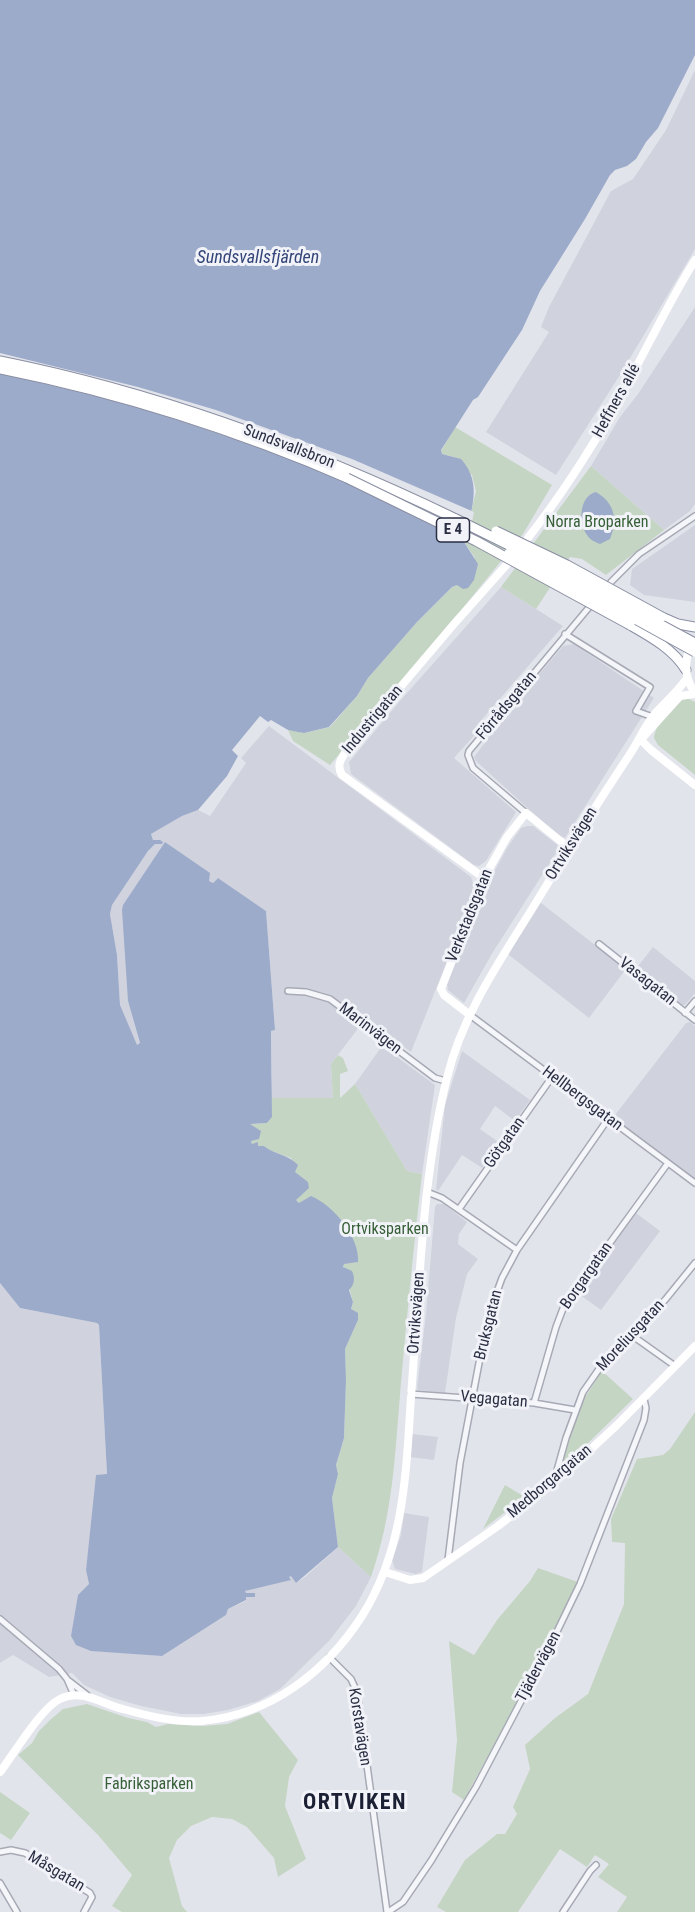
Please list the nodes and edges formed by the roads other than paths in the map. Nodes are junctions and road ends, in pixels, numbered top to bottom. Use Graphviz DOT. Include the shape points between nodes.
graph roads {
  1 [pos="695,260"];
  2 [pos="0,361"];
  3 [pos="0,369"];
  4 [pos="347,478"];
  5 [pos="695,516"];
  6 [pos="456,519"];
  7 [pos="529,537"];
  8 [pos="509,562"];
  9 [pos="611,582"];
  10 [pos="591,604"];
  11 [pos="695,627"];
  12 [pos="565,634"];
  13 [pos="694,645"];
  14 [pos="687,674"];
  15 [pos="695,693"];
  16 [pos="652,717"];
  17 [pos="640,739"];
  18 [pos="695,785"];
  19 [pos="526,813"];
  20 [pos="568,848"];
  21 [pos="484,878"];
  22 [pos="599,944"];
  23 [pos="288,991"];
  24 [pos="695,1001"];
  25 [pos="685,1013"];
  26 [pos="470,1015"];
  27 [pos="695,1020"];
  28 [pos="552,1077"];
  29 [pos="446,1081"];
  30 [pos="608,1119"];
  31 [pos="668,1163"];
  32 [pos="695,1183"];
  33 [pos="427,1192"];
  34 [pos="459,1209"];
  35 [pos="517,1250"];
  36 [pos="695,1263"];
  37 [pos="630,1334"];
  38 [pos="695,1346"];
  39 [pos="675,1366"];
  40 [pos="411,1394"];
  41 [pos="473,1397"];
  42 [pos="644,1399"];
  43 [pos="534,1403"];
  44 [pos="575,1410"];
  45 [pos="553,1483"];
  46 [pos="448,1560"];
  47 [pos="385,1572"];
  48 [pos="0,1618"];
  49 [pos="329,1656"];
  50 [pos="67,1678"];
  51 [pos="74,1695"];
  52 [pos="87,1695"];
  53 [pos="0,1772"];
  54 [pos="0,1852"];
  55 [pos="596,1865"];
  56 [pos="0,1883"];
  57 [pos="17,1912"];
  58 [pos="84,1912"];
  59 [pos="388,1912"];
  60 [pos="563,1912"];
  1 -- 7 [label="street, Heffners allé" via="581,464"];
  2 -- 6 [label="highway, Sundsvallsbron / E 4" via="183,408 315,456"];
  3 -- 4 [label="highway, Sundsvallsbron / E 4" via="164,411 277,449"];
  4 -- 13 [label="highway, Sundsvallsbron / E 4, bridge" via="479,538"];
  4 -- 14 [label="highway, E 4, bridge" via="476,541 652,637"];
  5 -- 9 [label="street" via="639,554"];
  6 -- 11 [label="highway, E 4, bridge" via="525,544 662,617"];
  6 -- 13 [label="highway, Sundsvallsbron / E 4, bridge" via="563,572"];
  8 -- 21 [label="street, Industrigatan" via="347,750 339,766 342,775"];
  10 -- 12 [label="street, Förrådsgatan"];
  12 -- 16 [label="street" via="650,687 636,711"];
  12 -- 19 [label="street, Förrådsgatan" via="468,755 473,768"];
  13 -- 14 [label="street"];
  14 -- 15 [label="street"];
  14 -- 16 [label="street, Ortviksvägen" via="678,692"];
  15 -- 17 [label="street, Ortviksvägen" via="680,696"];
  16 -- 17 [label="street, Ortviksvägen"];
  17 -- 18 [label="street"];
  17 -- 20 [label="street, Ortviksvägen"];
  19 -- 20 [label="street, Förrådsgatan"];
  19 -- 21 [label="street, Verkstadsgatan"];
  20 -- 26 [label="street, Ortviksvägen"];
  21 -- 26 [label="street, Verkstadsgatan" via="441,989"];
  22 -- 25 [label="street, Vasagatan"];
  23 -- 29 [label="street, Marinvägen" via="330,999 435,1078"];
  24 -- 25 [label="street"];
  25 -- 27 [label="street, Vasagatan"];
  26 -- 28 [label="street, Hellbergsgatan"];
  26 -- 29 [label="street, Ortviksvägen"];
  28 -- 30 [label="street, Hellbergsgatan"];
  28 -- 34 [label="street, Götgatan"];
  29 -- 33 [label="street, Ortviksvägen"];
  30 -- 31 [label="street, Hellbergsgatan"];
  30 -- 35 [label="street, Bruksgatan"];
  31 -- 32 [label="street, Hellbergsgatan"];
  31 -- 43 [label="street, Borgargatan" via="564,1306"];
  33 -- 34 [label="street"];
  33 -- 40 [label="street, Ortviksvägen"];
  34 -- 35 [label="street"];
  35 -- 41 [label="street, Bruksgatan" via="491,1308"];
  36 -- 37 [label="street, Moreliusgatan"];
  37 -- 39 [label="street"];
  37 -- 44 [label="street, Moreliusgatan" via="606,1359"];
  38 -- 39 [label="street, Medborgargatan"];
  39 -- 42 [label="street, Medborgargatan"];
  40 -- 41 [label="street, Vegagatan"];
  40 -- 47 [label="street, Ortviksvägen" via="401,1515"];
  41 -- 43 [label="street, Vegagatan"];
  41 -- 46 [label="street, Bruksgatan" via="459,1468"];
  42 -- 45 [label="street, Medborgargatan"];
  42 -- 59 [label="street, Tjädervägen" via="644,1420 563,1622 476,1787 416,1884 403,1902"];
  43 -- 44 [label="street, Vegagatan"];
  44 -- 45 [label="street, Moreliusgatan"];
  45 -- 46 [label="street, Medborgargatan"];
  46 -- 47 [label="street, Medborgargatan" via="419,1580"];
  47 -- 49 [label="street, Ortviksvägen" via="356,1625"];
  48 -- 50 [label="street, Ortviksvägen"];
  49 -- 52 [label="street, Ortviksvägen" via="296,1687 265,1705 217,1719 156,1717"];
  49 -- 59 [label="street, Korstavägen" via="351,1679 357,1692"];
  50 -- 51 [label="street, Ortviksvägen"];
  50 -- 52 [label="street, Ortviksvägen"];
  51 -- 52 [label="street, Ortviksvägen"];
  51 -- 53 [label="street" via="60,1699 45,1711"];
  54 -- 58 [label="street, Måsgatan" via="25,1853 86,1890 92,1897"];
  55 -- 60 [label="street"];
  56 -- 57 [label="street"];
}
